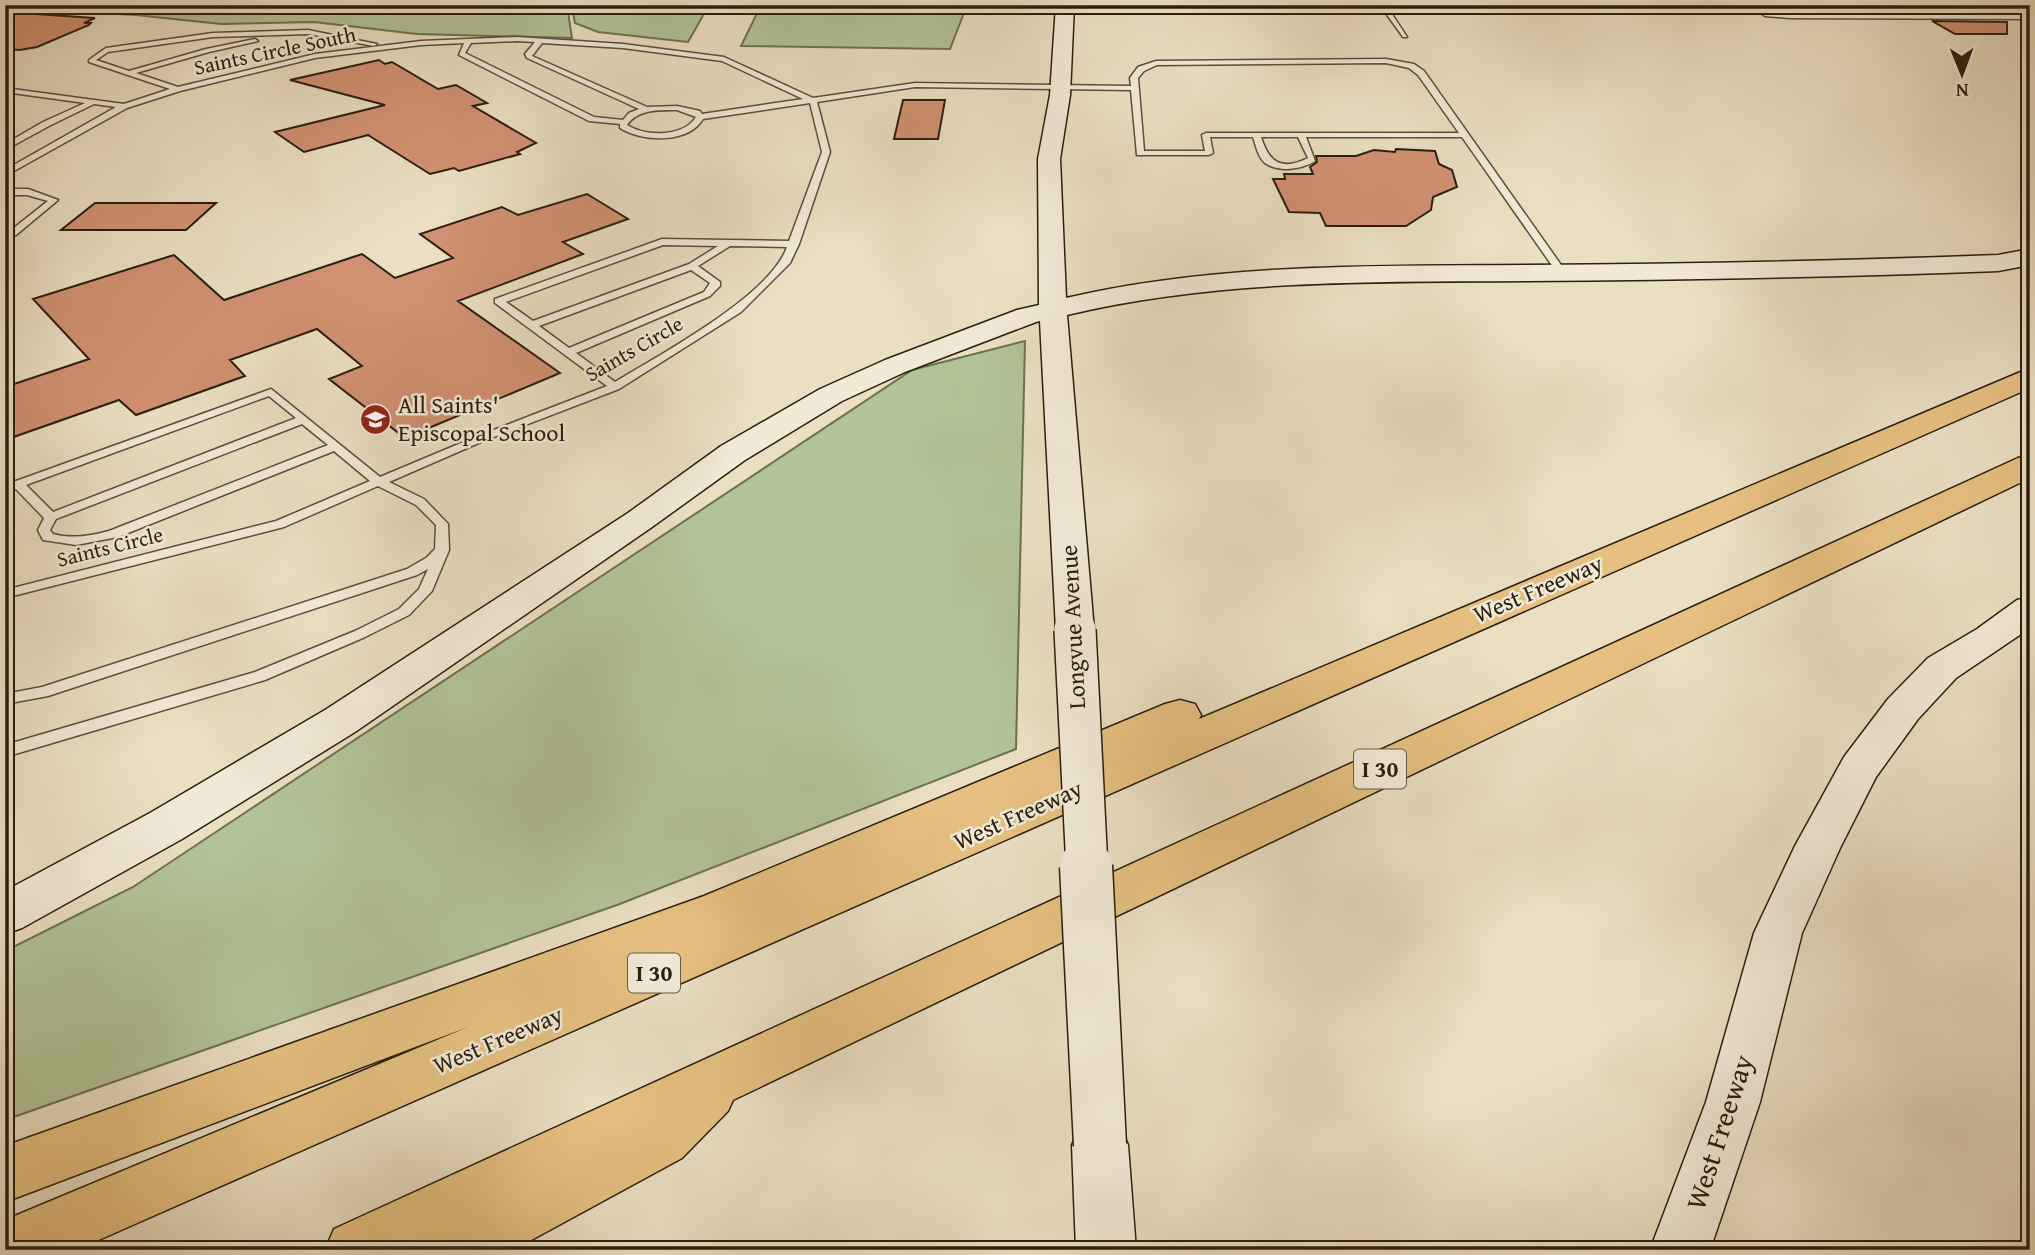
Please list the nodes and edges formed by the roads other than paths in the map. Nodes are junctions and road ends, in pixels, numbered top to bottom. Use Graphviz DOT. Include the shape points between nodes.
graph roads {
  1 [pos="1065,5"];
  2 [pos="1383,5"];
  3 [pos="1756,5"];
  4 [pos="2030,15"];
  5 [pos="294,33"];
  6 [pos="1405,36"];
  7 [pos="470,41"];
  8 [pos="540,41"];
  9 [pos="388,47"];
  10 [pos="128,73"];
  11 [pos="1060,87"];
  12 [pos="1136,88"];
  13 [pos="178,89"];
  14 [pos="5,90"];
  15 [pos="813,101"];
  16 [pos="92,102"];
  17 [pos="124,106"];
  18 [pos="647,110"];
  19 [pos="700,117"];
  20 [pos="624,121"];
  21 [pos="1256,135"];
  22 [pos="1301,135"];
  23 [pos="1465,135"];
  24 [pos="5,148"];
  25 [pos="5,174"];
  26 [pos="5,192"];
  27 [pos="5,235"];
  28 [pos="728,243"];
  29 [pos="794,244"];
  30 [pos="2030,257"];
  31 [pos="692,266"];
  32 [pos="1561,272"];
  33 [pos="1053,309"];
  34 [pos="532,325"];
  35 [pos="568,352"];
  36 [pos="2030,377"];
  37 [pos="615,387"];
  38 [pos="304,419"];
  39 [pos="336,446"];
  40 [pos="2030,466"];
  41 [pos="379,482"];
  42 [pos="12,486"];
  43 [pos="51,517"];
  44 [pos="437,555"];
  45 [pos="5,594"];
  46 [pos="2030,609"];
  47 [pos="1299,692"];
  48 [pos="5,699"];
  49 [pos="5,751"];
  50 [pos="5,914"];
  51 [pos="730,1072"];
  52 [pos="5,1174"];
  53 [pos="6,1250"];
  54 [pos="355,1250"];
  55 [pos="453,1250"];
  56 [pos="1106,1250"];
  57 [pos="1680,1250"];
  1 -- 11 [label="main road, Longvue Avenue"];
  2 -- 6 [label="lane"];
  3 -- 4 [label="street" via="1770,13"];
  5 -- 9 [label="lane"];
  5 -- 10 [label="lane" via="208,50"];
  5 -- 10 [label="lane" via="213,35 106,50 90,61"];
  7 -- 8 [label="lane, Saints Circle South"];
  7 -- 9 [label="lane, Saints Circle South"];
  7 -- 20 [label="lane" via="461,54 592,119"];
  8 -- 15 [label="lane, Saints Circle South" via="724,59"];
  8 -- 18 [label="lane" via="529,57"];
  9 -- 13 [label="lane, Saints Circle South" via="315,56"];
  10 -- 13 [label="lane"];
  11 -- 12 [label="lane"];
  11 -- 15 [label="lane" via="915,85"];
  11 -- 33 [label="main road, Longvue Avenue" via="1049,159"];
  12 -- 21 [label="lane" via="1140,153 1209,153 1206,135"];
  12 -- 23 [label="lane" via="1134,78 1141,69 1156,63 1399,62 1421,73"];
  13 -- 17 [label="lane, Saints Circle South"];
  14 -- 16 [label="lane"];
  15 -- 19 [label="lane"];
  15 -- 29 [label="lane, Saints Circle" via="826,152"];
  16 -- 17 [label="lane"];
  16 -- 24 [label="lane"];
  17 -- 25 [label="lane, Saints Circle South"];
  18 -- 19 [label="lane" via="677,108"];
  18 -- 20 [label="lane"];
  19 -- 20 [label="lane" via="692,128 665,135 636,134 626,130"];
  21 -- 22 [label="lane"];
  21 -- 22 [label="lane" via="1265,159 1291,165 1312,159"];
  22 -- 23 [label="lane"];
  23 -- 32 [label="lane"];
  26 -- 27 [label="lane" via="29,192 54,200"];
  28 -- 29 [label="lane"];
  28 -- 31 [label="lane"];
  28 -- 34 [label="lane" via="662,242 499,300"];
  29 -- 37 [label="lane, Saints Circle" via="788,261 737,310"];
  30 -- 32 [label="main road" via="1998,263 1777,271"];
  31 -- 34 [label="lane"];
  31 -- 35 [label="lane" via="715,282 713,290"];
  32 -- 33 [label="main road" via="1296,275 1168,289"];
  33 -- 50 [label="main road" via="963,338 831,395 733,453 340,721 166,826"];
  33 -- 56 [label="main road, Longvue Avenue, bridge" via="1075,630"];
  34 -- 35 [label="lane"];
  35 -- 37 [label="lane"];
  36 -- 47 [label="highway, West Freeway / I 30"];
  37 -- 41 [label="lane, Saints Circle"];
  38 -- 39 [label="lane"];
  38 -- 42 [label="lane" via="273,393 263,393"];
  38 -- 43 [label="lane"];
  39 -- 41 [label="lane"];
  39 -- 43 [label="lane" via="95,540 69,542 48,537 44,530"];
  40 -- 51 [label="highway, I 30"];
  41 -- 44 [label="lane" via="420,502 442,524"];
  41 -- 45 [label="lane, Saints Circle" via="280,524"];
  42 -- 43 [label="lane"];
  44 -- 48 [label="lane" via="399,576 43,692"];
  44 -- 49 [label="lane" via="425,591 404,612 360,634 260,676"];
  46 -- 57 [label="main road, West Freeway" via="1941,668 1859,768 1778,933 1733,1102"];
  47 -- 52 [label="highway" via="1198,708 721,910"];
  47 -- 53 [label="highway, West Freeway / I 30"];
  51 -- 54 [label="highway, I 30"];
  51 -- 55 [label="highway" via="662,1139"];
}
